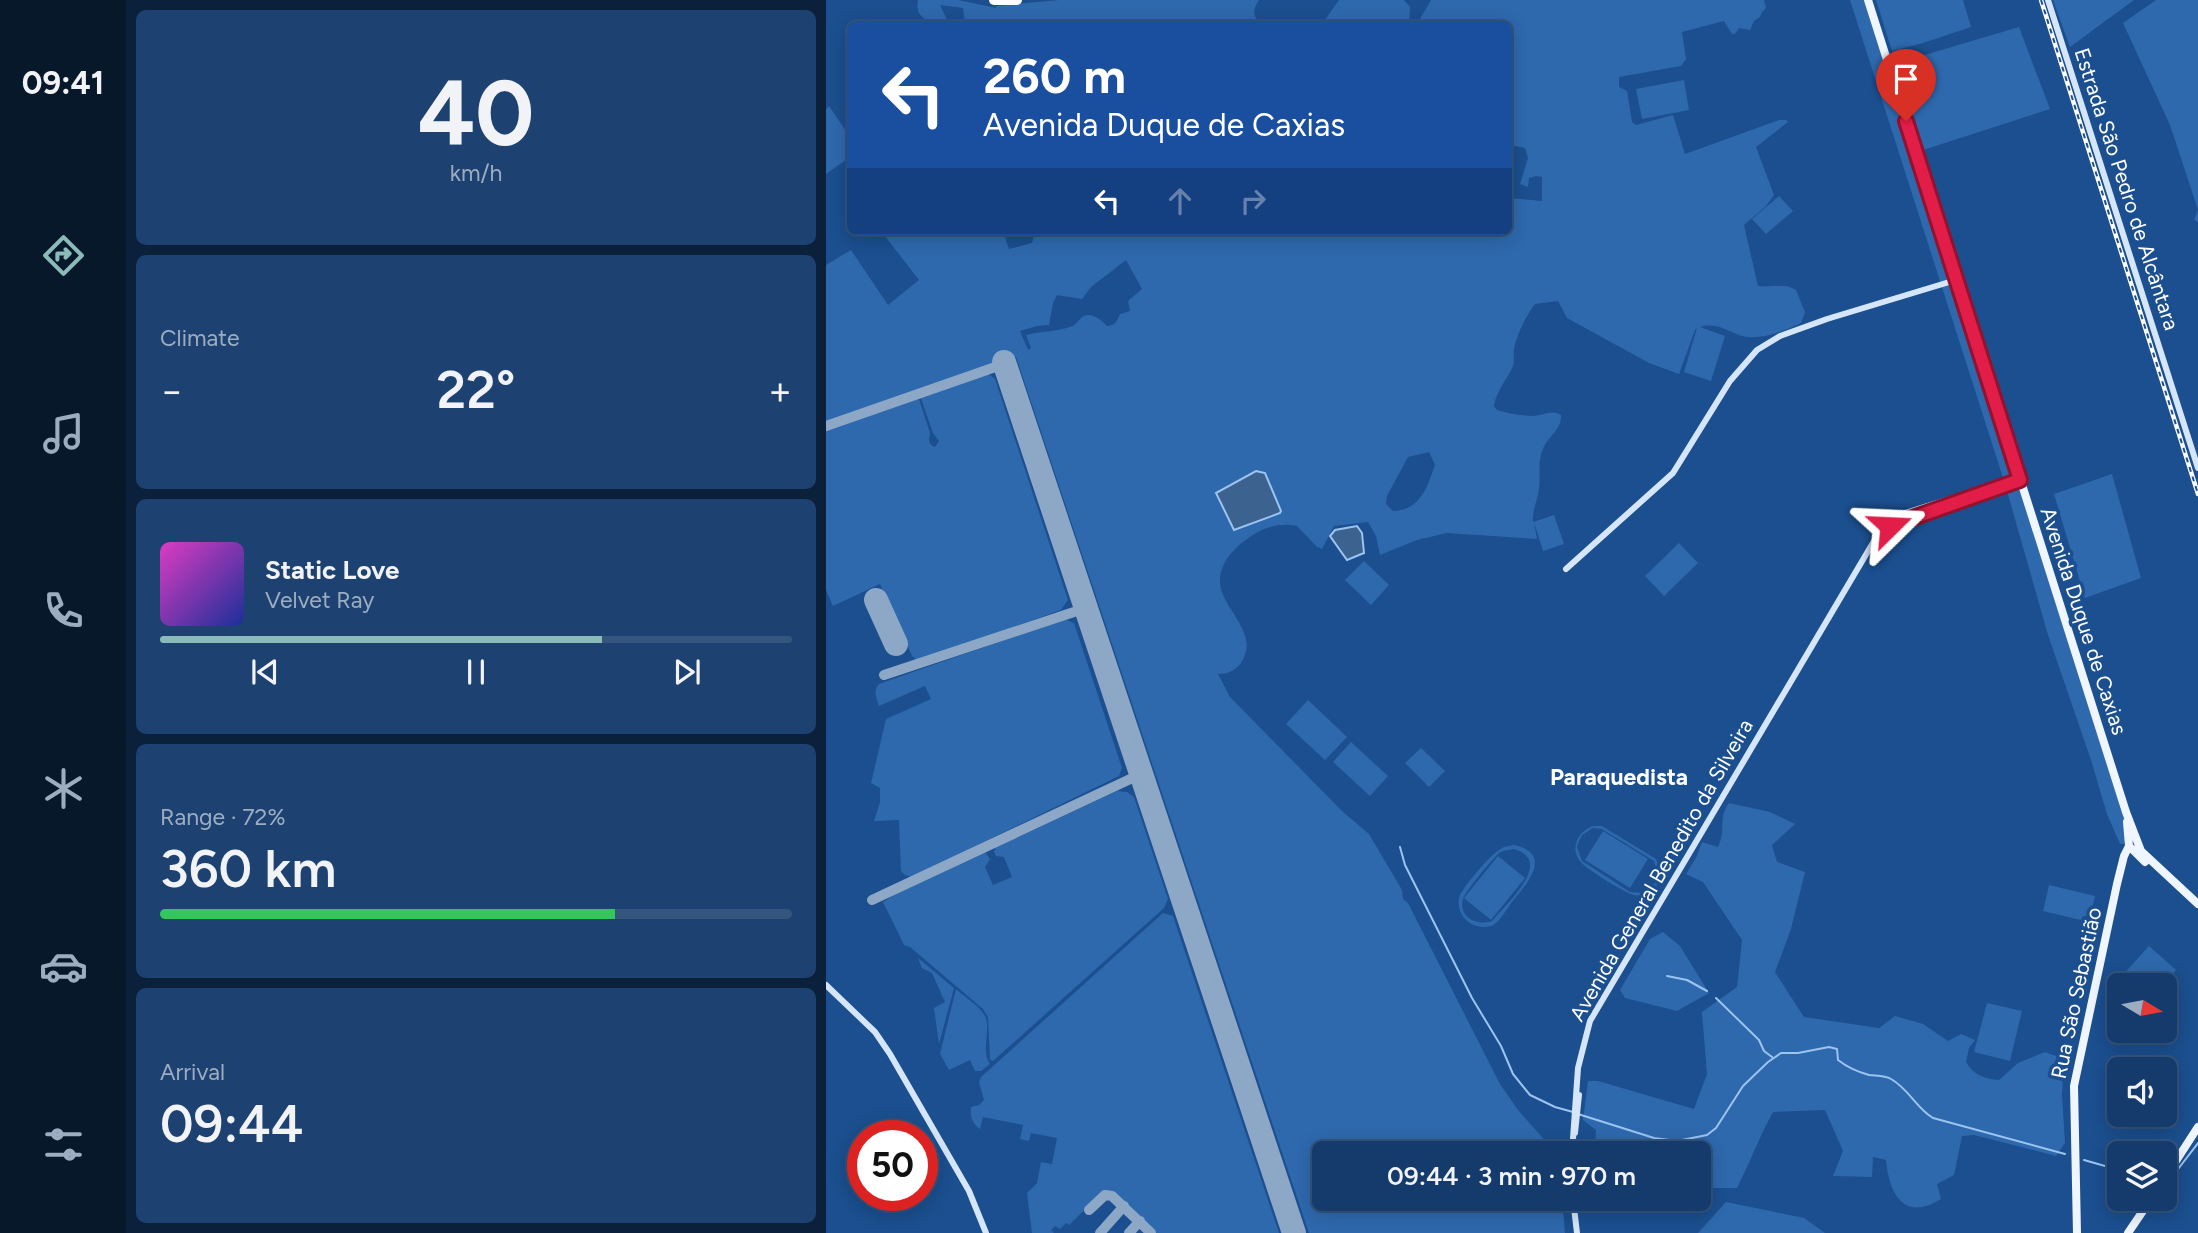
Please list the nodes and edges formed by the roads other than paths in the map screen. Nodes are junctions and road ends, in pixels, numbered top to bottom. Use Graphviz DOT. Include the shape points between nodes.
graph roads {
  1 [pos="994,0"];
  2 [pos="1017,0"];
  3 [pos="1868,0"];
  4 [pos="2048,0"];
  5 [pos="1956,280"];
  6 [pos="2198,468"];
  7 [pos="2020,480"];
  8 [pos="1566,569"];
  9 [pos="2126,813"];
  10 [pos="2125,846"];
  11 [pos="2141,851"];
  12 [pos="2198,905"];
  13 [pos="2198,911"];
  14 [pos="826,985"];
  15 [pos="2198,1127"];
  16 [pos="1572,1141"];
  17 [pos="2177,1159"];
  18 [pos="1574,1211"];
  19 [pos="2143,1211"];
  20 [pos="986,1233"];
  21 [pos="1577,1233"];
  22 [pos="2077,1233"];
  23 [pos="2128,1233"];
  1 -- 2 [label="highway"];
  3 -- 5 [label="main road, Avenida Duque de Caxias"];
  4 -- 6 [label="main road, Estrada São Pedro de Alcântara"];
  5 -- 7 [label="main road, Avenida Duque de Caxias"];
  5 -- 8 [label="main road" via="1827,319 1757,350 1730,380 1673,473"];
  7 -- 9 [label="main road, Avenida Duque de Caxias"];
  7 -- 16 [label="main road, Avenida General Benedito da Silveira" via="1883,530 1588,1024"];
  9 -- 10 [label="main road, Avenida Duque de Caxias"];
  9 -- 11 [label="main road, Avenida Duque de Caxias"];
  10 -- 11 [label="main road"];
  10 -- 13 [label="main road"];
  10 -- 22 [label="main road, Rua São Sebastião" via="2074,1086"];
  11 -- 12 [label="main road, Avenida Duque de Caxias"];
  14 -- 20 [label="main road" via="875,1032 890,1054 969,1191"];
  15 -- 17 [label="main road"];
  18 -- 21 [label="main road"];
  19 -- 23 [label="main road"];
}
